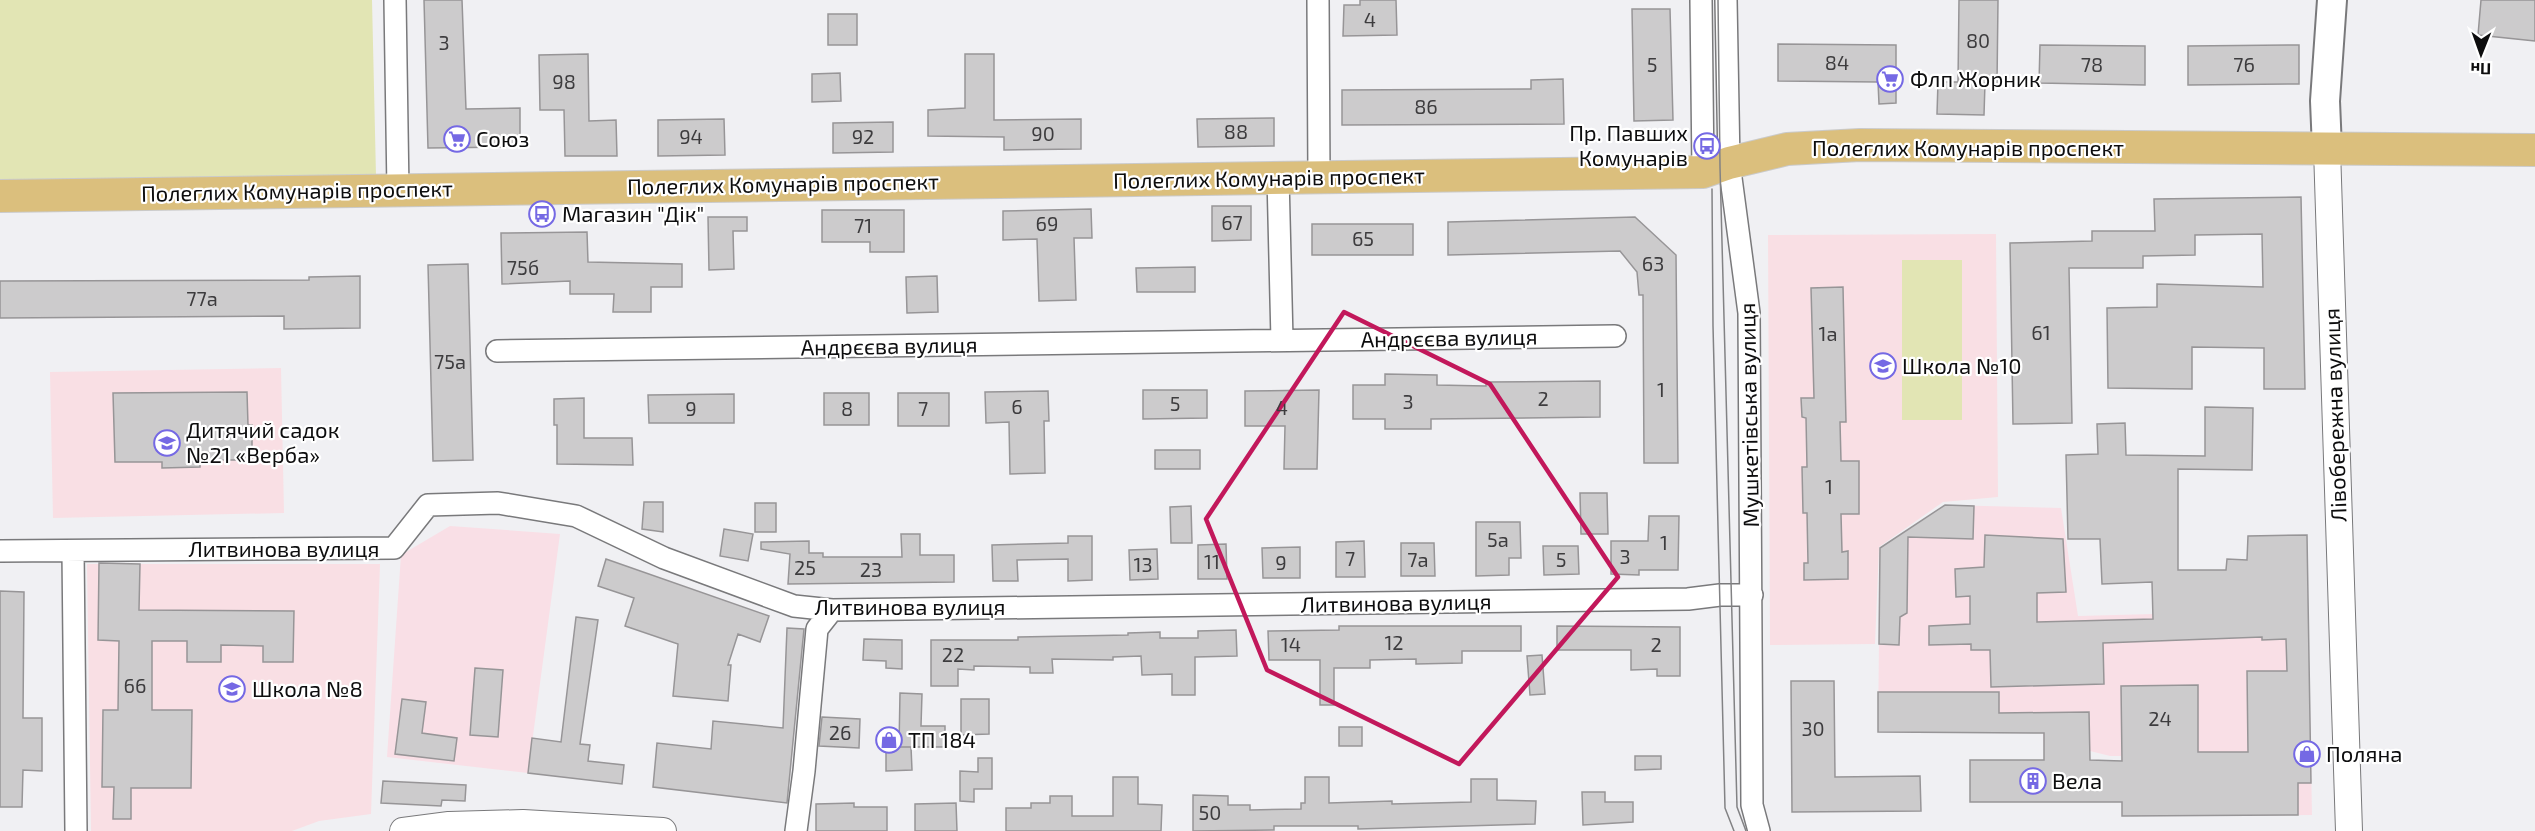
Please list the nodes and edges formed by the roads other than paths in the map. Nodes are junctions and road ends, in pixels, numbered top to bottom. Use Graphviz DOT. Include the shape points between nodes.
graph roads {
  1 [pos="395,0"];
  2 [pos="1318,0"];
  3 [pos="1701,0"];
  4 [pos="1726,0"];
  5 [pos="2332,0"];
  6 [pos="2327,149"];
  7 [pos="2535,150"];
  8 [pos="1716,168"];
  9 [pos="1278,177"];
  10 [pos="1319,177"];
  11 [pos="398,191"];
  12 [pos="0,196"];
  13 [pos="1616,336"];
  14 [pos="1282,340"];
  15 [pos="497,351"];
  16 [pos="0,551"];
  17 [pos="73,551"];
  18 [pos="1752,595"];
  19 [pos="832,610"];
  20 [pos="587,829"];
  21 [pos="76,831"];
  22 [pos="403,831"];
  23 [pos="663,831"];
  24 [pos="796,831"];
  25 [pos="1759,831"];
  26 [pos="2349,831"];
  1 -- 11 [label="street"];
  2 -- 10 [label="street"];
  3 -- 8 [label="street, Мушкетівська вулиця"];
  4 -- 8 [label="street, Мушкетівська вулиця"];
  5 -- 6 [label="main road, Лівобережна вулиця" via="2325,101"];
  6 -- 7 [label="main road, Полеглих Комунарів проспект"];
  6 -- 8 [label="main road, Полеглих Комунарів проспект" via="1860,145 1788,150"];
  6 -- 26 [label="street, Лівобережна вулиця"];
  8 -- 10 [label="main road, Полеглих Комунарів проспект"];
  8 -- 18 [label="street, Мушкетівська вулиця" via="1749,313"];
  9 -- 10 [label="main road, Полеглих Комунарів проспект"];
  9 -- 11 [label="main road, Полеглих Комунарів проспект"];
  9 -- 14 [label="street"];
  11 -- 12 [label="main road, Полеглих Комунарів проспект"];
  13 -- 14 [label="street, Андрєєва вулиця"];
  14 -- 15 [label="street, Андрєєва вулиця"];
  16 -- 17 [label="street, Литвинова вулиця"];
  17 -- 19 [label="street, Литвинова вулиця" via="394,548 429,505 498,503 576,516 664,558 794,606"];
  17 -- 21 [label="street"];
  18 -- 19 [label="street, Литвинова вулиця"];
  18 -- 25 [label="street, Мушкетівська вулиця" via="1752,805"];
  19 -- 24 [label="street" via="817,629"];
  20 -- 22 [label="street" via="523,823"];
  20 -- 23 [label="street"];
}
